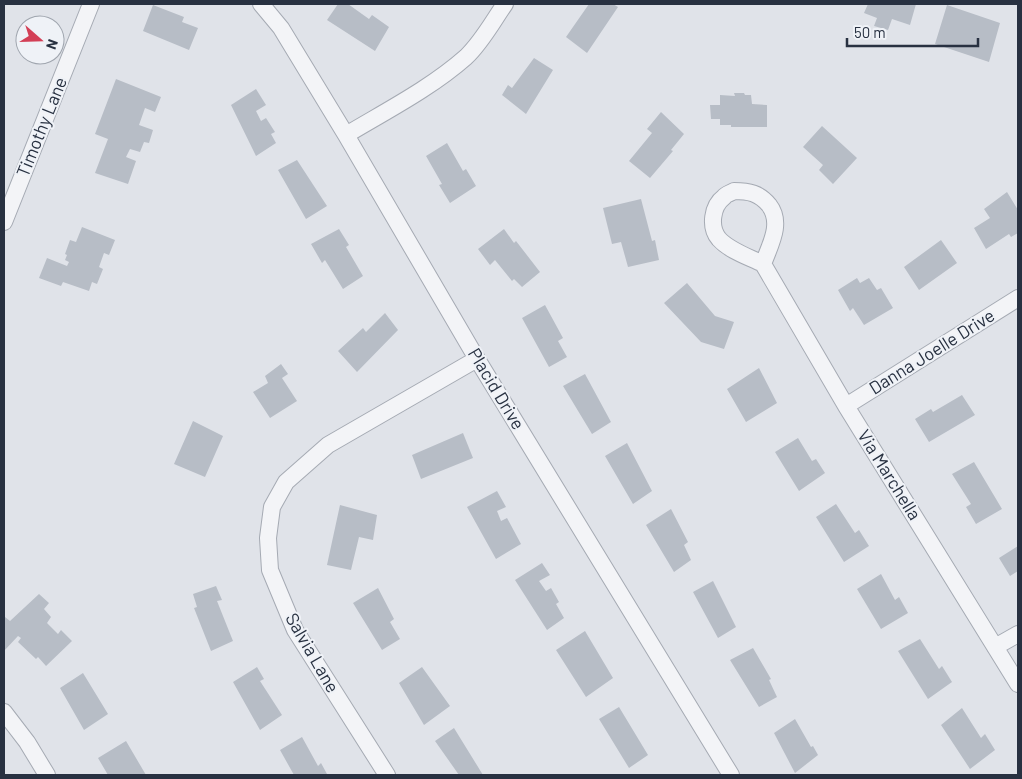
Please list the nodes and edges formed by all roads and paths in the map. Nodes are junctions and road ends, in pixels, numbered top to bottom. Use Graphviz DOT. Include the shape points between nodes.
graph roads {
  1 [pos="91,4"];
  2 [pos="261,4"];
  3 [pos="505,4"];
  4 [pos="346,135"];
  5 [pos="4,222"];
  6 [pos="763,264"];
  7 [pos="1018,298"];
  8 [pos="477,359"];
  9 [pos="846,406"];
  10 [pos="1018,634"];
  11 [pos="995,647"];
  12 [pos="1018,684"];
  13 [pos="4,712"];
  14 [pos="47,775"];
  15 [pos="387,775"];
  16 [pos="731,775"];
  1 -- 5 [label="street, Timothy Lane"];
  2 -- 4 [label="street, Placid Drive" via="281,28"];
  3 -- 4 [label="street" via="466,56 428,85"];
  4 -- 8 [label="street, Placid Drive"];
  6 -- 6 [label="street" via="775,229 774,211 763,197 750,191 734,191 723,197 714,209 713,227 718,238 731,248"];
  6 -- 9 [label="street, Via Marchella"];
  7 -- 9 [label="street, Danna Joelle Drive"];
  8 -- 15 [label="street, Salvia Lane" via="328,445 286,482 272,507 268,538 270,570 281,596 296,630"];
  8 -- 16 [label="street, Placid Drive"];
  9 -- 11 [label="street, Via Marchella"];
  10 -- 11 [label="street"];
  11 -- 12 [label="street, Via Marchella"];
  13 -- 14 [label="street"];
}
